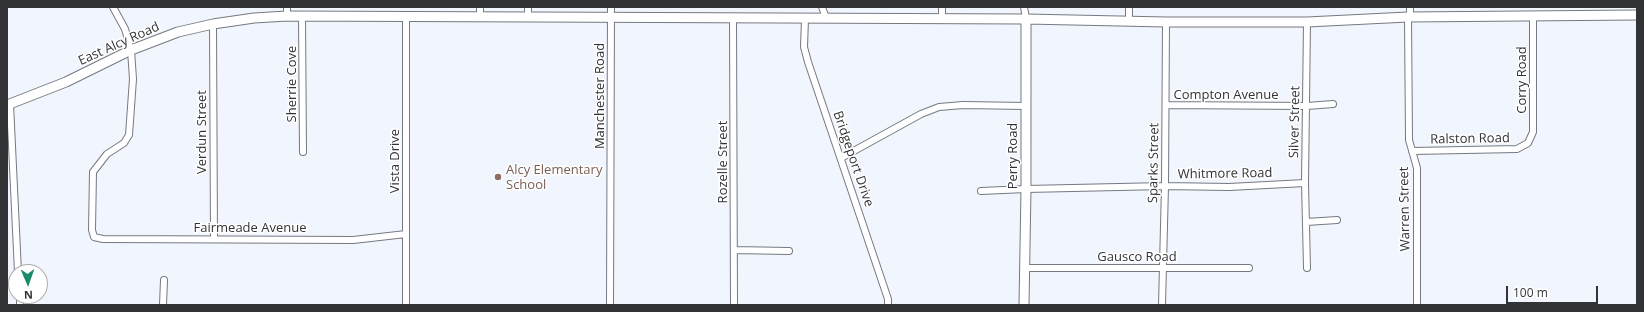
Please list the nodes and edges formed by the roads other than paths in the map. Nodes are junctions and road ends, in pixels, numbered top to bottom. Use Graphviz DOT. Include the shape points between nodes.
graph roads {
  1 [pos="112,7"];
  2 [pos="528,7"];
  3 [pos="611,7"];
  4 [pos="822,7"];
  5 [pos="942,7"];
  6 [pos="1024,7"];
  7 [pos="1129,7"];
  8 [pos="1410,7"];
  9 [pos="287,12"];
  10 [pos="480,12"];
  11 [pos="1637,15"];
  12 [pos="302,16"];
  13 [pos="1533,16"];
  14 [pos="406,17"];
  15 [pos="528,17"];
  16 [pos="1409,17"];
  17 [pos="611,18"];
  18 [pos="826,18"];
  19 [pos="733,19"];
  20 [pos="805,19"];
  21 [pos="942,19"];
  22 [pos="1026,19"];
  23 [pos="1128,21"];
  24 [pos="1166,22"];
  25 [pos="1307,22"];
  26 [pos="213,24"];
  27 [pos="131,50"];
  28 [pos="1333,104"];
  29 [pos="9,105"];
  30 [pos="1166,105"];
  31 [pos="1026,106"];
  32 [pos="1307,106"];
  33 [pos="1528,143"];
  34 [pos="1412,151"];
  35 [pos="303,152"];
  36 [pos="841,158"];
  37 [pos="1305,183"];
  38 [pos="1165,186"];
  39 [pos="1026,189"];
  40 [pos="981,191"];
  41 [pos="1337,220"];
  42 [pos="1306,222"];
  43 [pos="406,234"];
  44 [pos="214,239"];
  45 [pos="734,250"];
  46 [pos="789,251"];
  47 [pos="18,264"];
  48 [pos="1162,267"];
  49 [pos="1024,268"];
  50 [pos="1250,268"];
  51 [pos="1307,268"];
  52 [pos="164,280"];
  53 [pos="163,305"];
  54 [pos="406,305"];
  55 [pos="610,305"];
  56 [pos="734,305"];
  57 [pos="888,305"];
  58 [pos="1024,305"];
  59 [pos="1162,305"];
  60 [pos="1417,305"];
  1 -- 27 [label="street" via="125,29"];
  2 -- 15 [label="street"];
  3 -- 17 [label="street, Manchester Road"];
  4 -- 18 [label="street"];
  5 -- 21 [label="street"];
  6 -- 22 [label="street, Perry Road"];
  7 -- 23 [label="street"];
  8 -- 16 [label="street, Warren Street"];
  9 -- 12 [label="street, East Alcy Road"];
  9 -- 26 [label="street, East Alcy Road"];
  10 -- 14 [label="street, East Alcy Road"];
  10 -- 15 [label="street, East Alcy Road"];
  11 -- 13 [label="street, East Alcy Road"];
  12 -- 14 [label="street, East Alcy Road"];
  12 -- 35 [label="street, Sherrie Cove"];
  13 -- 16 [label="street, East Alcy Road"];
  13 -- 33 [label="street, Corry Road" via="1533,132"];
  14 -- 43 [label="street, Vista Drive"];
  15 -- 17 [label="street, East Alcy Road"];
  16 -- 25 [label="street, East Alcy Road"];
  16 -- 34 [label="street, Warren Street" via="1409,140"];
  17 -- 19 [label="street, East Alcy Road"];
  17 -- 55 [label="street, Manchester Road"];
  18 -- 20 [label="street, East Alcy Road"];
  18 -- 21 [label="street, East Alcy Road"];
  19 -- 20 [label="street, East Alcy Road"];
  19 -- 45 [label="street, Rozelle Street"];
  20 -- 36 [label="street, Bridgeport Drive" via="804,47"];
  21 -- 22 [label="street, East Alcy Road"];
  22 -- 23 [label="street, East Alcy Road"];
  22 -- 31 [label="street, Perry Road"];
  23 -- 24 [label="street, East Alcy Road"];
  24 -- 25 [label="street, East Alcy Road"];
  24 -- 30 [label="street, Sparks Street"];
  25 -- 32 [label="street, Silver Street"];
  26 -- 27 [label="street, East Alcy Road" via="178,32"];
  26 -- 44 [label="street, Verdun Street"];
  27 -- 29 [label="street, East Alcy Road" via="84,74"];
  27 -- 44 [label="street, Fairmeade Avenue" via="133,79 129,135 124,143 107,154 93,172 94,237"];
  28 -- 32 [label="street, Compton Avenue"];
  29 -- 47 [label="street"];
  30 -- 32 [label="street, Compton Avenue"];
  30 -- 38 [label="street, Sparks Street"];
  31 -- 36 [label="street" via="939,107 921,114"];
  31 -- 39 [label="street, Perry Road"];
  32 -- 37 [label="street, Silver Street"];
  33 -- 34 [label="street, Ralston Road" via="1517,149"];
  34 -- 60 [label="street, Warren Street" via="1417,168"];
  36 -- 57 [label="street, Bridgeport Drive"];
  37 -- 38 [label="street, Whitmore Road" via="1229,187"];
  37 -- 42 [label="street, Silver Street"];
  38 -- 39 [label="street, Whitmore Road"];
  38 -- 48 [label="street, Sparks Street"];
  39 -- 40 [label="street, Whitmore Road"];
  39 -- 49 [label="street, Perry Road"];
  41 -- 42 [label="street"];
  42 -- 51 [label="street, Silver Street"];
  43 -- 44 [label="street, Fairmeade Avenue" via="353,240"];
  43 -- 54 [label="street, Vista Drive"];
  45 -- 46 [label="street"];
  45 -- 56 [label="street, Rozelle Street"];
  48 -- 49 [label="street, Gausco Road"];
  48 -- 50 [label="street, Gausco Road"];
  48 -- 59 [label="street, Sparks Street"];
  49 -- 58 [label="street, Perry Road"];
  52 -- 53 [label="street"];
}
